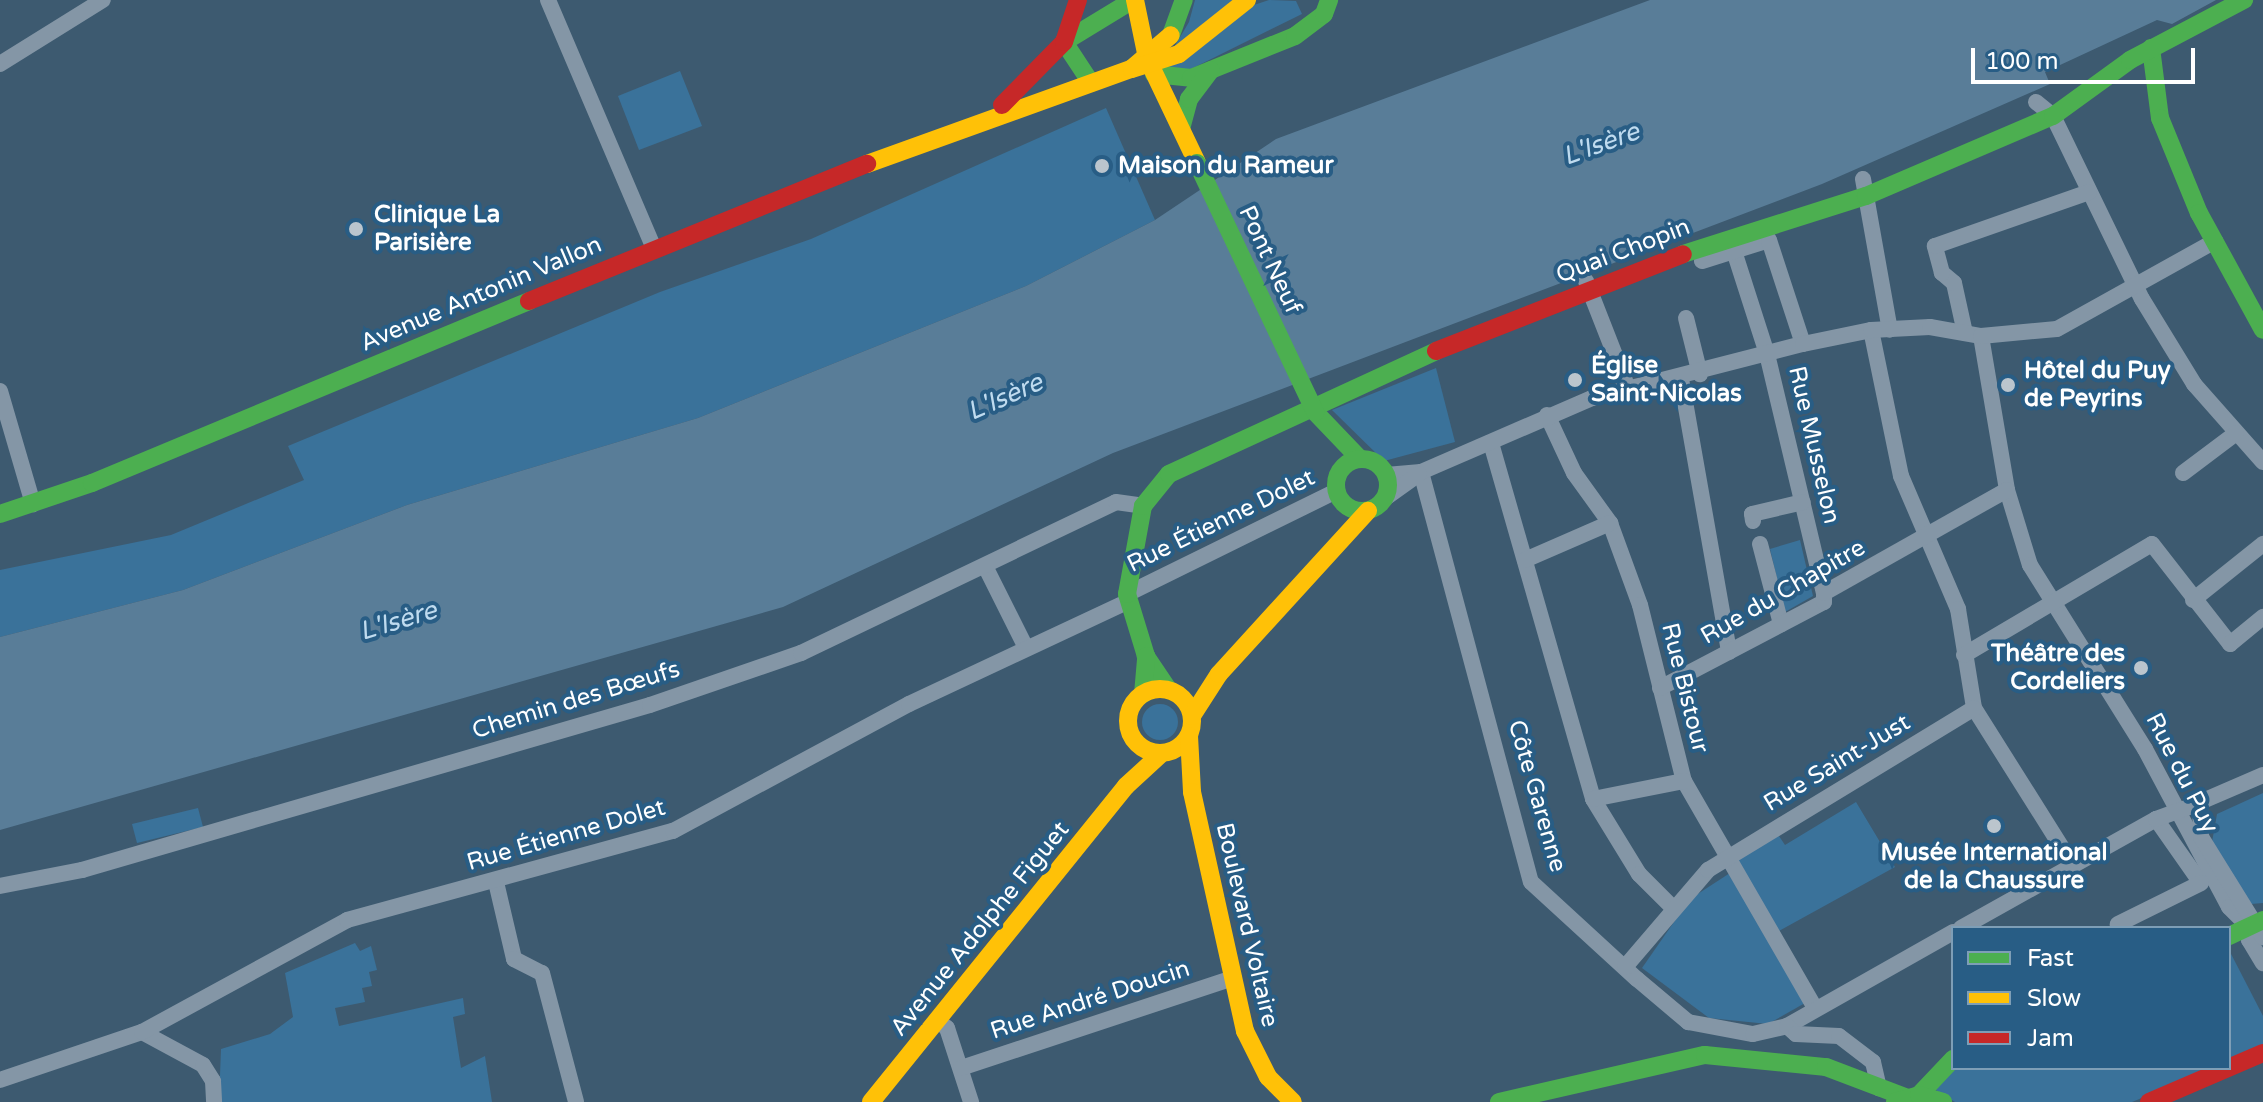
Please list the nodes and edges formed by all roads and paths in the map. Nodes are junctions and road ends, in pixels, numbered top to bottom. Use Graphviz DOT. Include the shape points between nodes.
graph roads {
  1 [pos="103,0"];
  2 [pos="548,0"];
  3 [pos="1078,0"];
  4 [pos="1184,0"];
  5 [pos="1247,0"];
  6 [pos="1329,0"];
  7 [pos="2244,0"];
  8 [pos="1129,2"];
  9 [pos="1064,42"];
  10 [pos="2151,48"];
  11 [pos="0,64"];
  12 [pos="2125,64"];
  13 [pos="1212,70"];
  14 [pos="1126,71"];
  15 [pos="1154,74"];
  16 [pos="2150,74"];
  17 [pos="1091,83"];
  18 [pos="2036,102"];
  19 [pos="2053,116"];
  20 [pos="981,119"];
  21 [pos="1181,129"];
  22 [pos="1864,187"];
  23 [pos="2089,192"];
  24 [pos="2215,241"];
  25 [pos="654,248"];
  26 [pos="1734,251"];
  27 [pos="1670,269"];
  28 [pos="2138,284"];
  29 [pos="1587,285"];
  30 [pos="1686,318"];
  31 [pos="1871,330"];
  32 [pos="1890,330"];
  33 [pos="2263,330"];
  34 [pos="1973,334"];
  35 [pos="1803,344"];
  36 [pos="1767,354"];
  37 [pos="1700,374"];
  38 [pos="1681,379"];
  39 [pos="1628,388"];
  40 [pos="0,391"];
  41 [pos="1315,412"];
  42 [pos="1547,415"];
  43 [pos="5,429"];
  44 [pos="2236,433"];
  45 [pos="1491,443"];
  46 [pos="2260,450"];
  47 [pos="1360,459"];
  48 [pos="1421,472"];
  49 [pos="2183,473"];
  50 [pos="1386,475"];
  51 [pos="1340,490"];
  52 [pos="2007,490"];
  53 [pos="1384,499"];
  54 [pos="1803,502"];
  55 [pos="33,504"];
  56 [pos="1143,506"];
  57 [pos="1368,511"];
  58 [pos="0,514"];
  59 [pos="1753,521"];
  60 [pos="1610,523"];
  61 [pos="1929,539"];
  62 [pos="1760,544"];
  63 [pos="2263,544"];
  64 [pos="1329,551"];
  65 [pos="1525,560"];
  66 [pos="986,568"];
  67 [pos="1824,593"];
  68 [pos="1127,598"];
  69 [pos="2193,600"];
  70 [pos="2051,601"];
  71 [pos="2263,617"];
  72 [pos="1781,624"];
  73 [pos="1026,648"];
  74 [pos="1729,652"];
  75 [pos="1964,655"];
  76 [pos="1146,656"];
  77 [pos="1219,674"];
  78 [pos="1660,688"];
  79 [pos="1172,691"];
  80 [pos="1143,694"];
  81 [pos="1974,708"];
  82 [pos="1192,716"];
  83 [pos="1189,736"];
  84 [pos="1139,745"];
  85 [pos="1165,752"];
  86 [pos="2263,775"];
  87 [pos="1684,781"];
  88 [pos="1126,786"];
  89 [pos="1192,792"];
  90 [pos="1593,799"];
  91 [pos="2194,806"];
  92 [pos="2156,819"];
  93 [pos="1726,858"];
  94 [pos="2073,865"];
  95 [pos="496,882"];
  96 [pos="0,886"];
  97 [pos="1673,908"];
  98 [pos="2118,924"];
  99 [pos="2249,925"];
  100 [pos="1965,926"];
  101 [pos="1951,933"];
  102 [pos="2263,963"];
  103 [pos="1625,968"];
  104 [pos="1233,978"];
  105 [pos="1815,1008"];
  106 [pos="937,1020"];
  107 [pos="1787,1026"];
  108 [pos="142,1032"];
  109 [pos="2263,1053"];
  110 [pos="1951,1061"];
  111 [pos="2231,1067"];
  112 [pos="961,1068"];
  113 [pos="2223,1070"];
  114 [pos="2,1076"];
  115 [pos="1874,1091"];
  116 [pos="1906,1098"];
  117 [pos="214,1102"];
  118 [pos="576,1102"];
  119 [pos="871,1102"];
  120 [pos="971,1102"];
  121 [pos="1293,1102"];
  122 [pos="1499,1102"];
  123 [pos="1943,1102"];
  124 [pos="2149,1102"];
  1 -- 11 [label="street"];
  2 -- 25 [label="street"];
  3 -- 9 [label="main road"];
  4 -- 14 [label="main road, bridge" via="1171,35"];
  5 -- 14 [label="main road, bridge" via="1179,54"];
  6 -- 13 [label="main road" via="1307,30"];
  7 -- 10 [label="main road, Quai Chopin"];
  8 -- 9 [label="main road"];
  8 -- 15 [label="main road, Pont Neuf"];
  9 -- 17 [label="main road"];
  9 -- 20 [label="main road" via="1023,90"];
  10 -- 12 [label="main road, Quai Chopin"];
  10 -- 16 [label="main road"];
  12 -- 16 [label="main road"];
  12 -- 19 [label="main road, Quai Chopin"];
  13 -- 15 [label="main road" via="1178,80"];
  13 -- 21 [label="main road" via="1189,99"];
  14 -- 17 [label="main road"];
  15 -- 21 [label="main road, Pont Neuf"];
  16 -- 24 [label="main road" via="2160,118"];
  17 -- 20 [label="main road"];
  18 -- 19 [label="street"];
  19 -- 22 [label="main road, Quai Chopin"];
  19 -- 23 [label="street"];
  20 -- 25 [label="main road, Avenue Antonin Vallon"];
  21 -- 41 [label="main road, Pont Neuf, bridge"];
  22 -- 29 [label="main road, Quai Chopin"];
  22 -- 32 [label="street"];
  23 -- 28 [label="street"];
  23 -- 34 [label="street, Rue du Puy" via="1935,246 1942,273 1954,283"];
  24 -- 28 [label="street"];
  24 -- 33 [label="main road"];
  25 -- 55 [label="main road, Avenue Antonin Vallon"];
  26 -- 27 [label="street"];
  26 -- 35 [label="street" via="1769,240"];
  26 -- 36 [label="street, Rue Musselon"];
  28 -- 34 [label="street" via="2057,329"];
  28 -- 44 [label="street" via="2194,384"];
  29 -- 39 [label="street"];
  29 -- 56 [label="main road, Quai Chopin" via="1251,432 1169,474"];
  30 -- 37 [label="street"];
  31 -- 32 [label="street"];
  31 -- 35 [label="street"];
  31 -- 61 [label="street" via="1901,476"];
  32 -- 34 [label="street"];
  34 -- 52 [label="street, Rue du Puy"];
  35 -- 36 [label="street"];
  36 -- 37 [label="street"];
  36 -- 54 [label="street, Rue Musselon"];
  37 -- 38 [label="street"];
  38 -- 39 [label="street"];
  38 -- 74 [label="street"];
  39 -- 42 [label="street"];
  40 -- 43 [label="street"];
  41 -- 47 [label="main road, Pont Neuf"];
  41 -- 51 [label="main road, Pont Neuf"];
  42 -- 45 [label="street"];
  42 -- 60 [label="street, Rue Bistour" via="1574,473"];
  43 -- 55 [label="street"];
  44 -- 46 [label="street"];
  44 -- 49 [label="street"];
  45 -- 48 [label="street"];
  45 -- 65 [label="street"];
  47 -- 50 [label="main road, Pont Neuf"];
  47 -- 51 [label="main road"];
  48 -- 50 [label="street"];
  48 -- 53 [label="street"];
  48 -- 103 [label="street, Côte Garenne" via="1531,882"];
  50 -- 53 [label="main road"];
  51 -- 57 [label="main road"];
  51 -- 64 [label="main road"];
  51 -- 68 [label="street, Rue Étienne Dolet"];
  52 -- 61 [label="street, Rue du Chapitre"];
  52 -- 70 [label="street, Rue du Puy" via="2030,565"];
  53 -- 57 [label="main road"];
  54 -- 59 [label="street" via="1752,514"];
  54 -- 67 [label="street, Rue Musselon"];
  55 -- 58 [label="main road, Avenue Antonin Vallon"];
  56 -- 66 [label="street, Chemin des Bœufs" via="1116,502"];
  56 -- 68 [label="main road"];
  57 -- 64 [label="main road"];
  60 -- 65 [label="street"];
  60 -- 78 [label="street, Rue Bistour"];
  61 -- 67 [label="street, Rue du Chapitre"];
  61 -- 75 [label="street" via="1958,609"];
  62 -- 72 [label="street"];
  63 -- 69 [label="street"];
  64 -- 77 [label="main road"];
  65 -- 90 [label="street"];
  66 -- 73 [label="street"];
  66 -- 96 [label="street, Chemin des Bœufs" via="801,653 650,705 82,870"];
  67 -- 72 [label="street, Rue du Chapitre" via="1824,602"];
  68 -- 73 [label="street, Rue Étienne Dolet"];
  68 -- 76 [label="main road"];
  69 -- 70 [label="street" via="2152,544"];
  69 -- 71 [label="street" via="2230,644"];
  70 -- 75 [label="street"];
  70 -- 99 [label="street, Rue du Puy"];
  72 -- 74 [label="street, Rue du Chapitre"];
  73 -- 95 [label="street, Rue Étienne Dolet" via="852,734 721,810 673,831"];
  74 -- 78 [label="street, Rue du Chapitre"];
  75 -- 81 [label="street"];
  76 -- 79 [label="main road"];
  76 -- 80 [label="main road"];
  77 -- 79 [label="main road"];
  77 -- 82 [label="main road"];
  78 -- 87 [label="street, Rue Bistour"];
  79 -- 80 [label="main road"];
  79 -- 82 [label="main road"];
  80 -- 84 [label="main road" via="1128,718"];
  81 -- 93 [label="street, Rue Saint-Just"];
  81 -- 94 [label="street"];
  82 -- 83 [label="main road"];
  83 -- 85 [label="main road"];
  83 -- 89 [label="main road, Boulevard Voltaire"];
  84 -- 85 [label="main road"];
  84 -- 88 [label="main road, Avenue Adolphe Figuet"];
  85 -- 88 [label="main road, Avenue Adolphe Figuet"];
  85 -- 89 [label="main road, Boulevard Voltaire"];
  86 -- 91 [label="street"];
  87 -- 90 [label="street"];
  87 -- 93 [label="street, Rue Bistour"];
  88 -- 106 [label="main road, Avenue Adolphe Figuet"];
  89 -- 104 [label="main road, Boulevard Voltaire"];
  90 -- 97 [label="street" via="1639,874"];
  91 -- 92 [label="street, bridge"];
  91 -- 99 [label="street" via="2201,837"];
  92 -- 94 [label="street"];
  92 -- 98 [label="street" via="2201,883"];
  93 -- 97 [label="street, Rue Saint-Just" via="1688,887"];
  93 -- 105 [label="street, Rue Bistour"];
  94 -- 100 [label="street"];
  95 -- 108 [label="street, Rue Étienne Dolet" via="347,920"];
  95 -- 118 [label="street" via="514,959 542,973"];
  97 -- 103 [label="street, Rue Saint-Just"];
  99 -- 102 [label="street" via="2249,940"];
  101 -- 105 [label="street, Côte Garenne"];
  103 -- 107 [label="street, Côte Garenne" via="1688,1022 1753,1034"];
  104 -- 112 [label="street, Rue André Doucin"];
  104 -- 121 [label="main road, Boulevard Voltaire" via="1255,1057"];
  105 -- 107 [label="street, Côte Garenne"];
  106 -- 112 [label="street" via="947,1028"];
  106 -- 119 [label="main road, Avenue Adolphe Figuet"];
  107 -- 115 [label="street, Côte Garenne" via="1796,1034 1839,1036 1873,1062"];
  108 -- 114 [label="street, Rue Étienne Dolet"];
  108 -- 117 [label="street" via="203,1065 213,1081"];
  109 -- 111 [label="main road"];
  110 -- 116 [label="main road"];
  112 -- 120 [label="street"];
  113 -- 124 [label="main road"];
  115 -- 116 [label="main road"];
  115 -- 122 [label="main road" via="1826,1067 1705,1055"];
  116 -- 123 [label="main road"];
}
